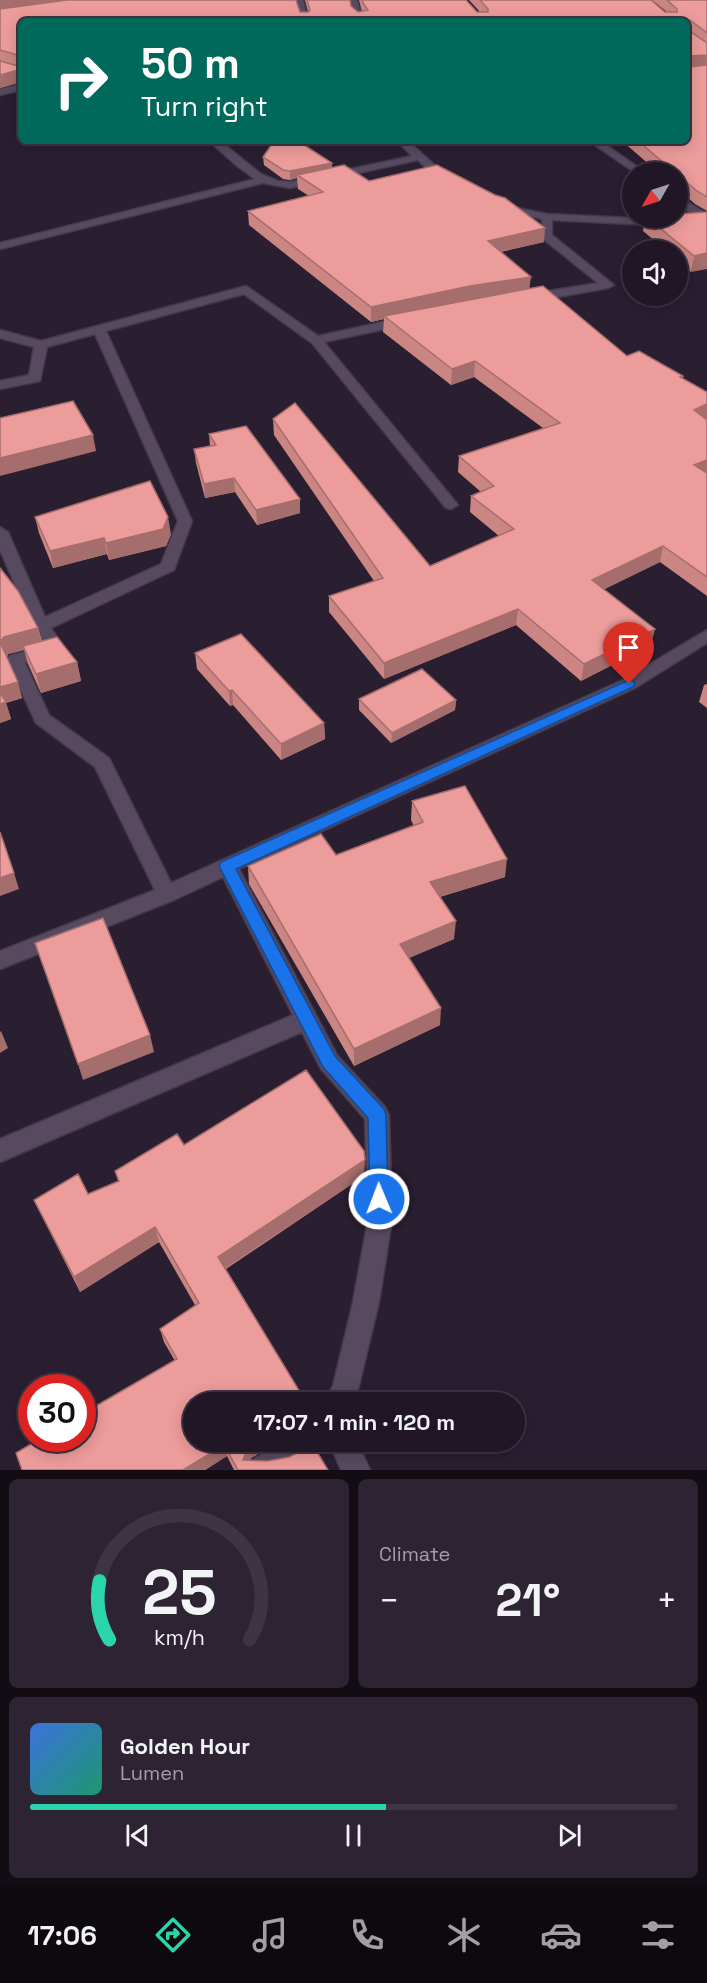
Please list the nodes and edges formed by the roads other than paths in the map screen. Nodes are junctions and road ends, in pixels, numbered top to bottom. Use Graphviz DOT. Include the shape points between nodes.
graph roads {
  1 [pos="298,0"];
  2 [pos="353,0"];
  3 [pos="303,18"];
  4 [pos="359,18"];
  5 [pos="18,88"];
  6 [pos="0,92"];
  7 [pos="217,144"];
  8 [pos="405,144"];
  9 [pos="598,144"];
  10 [pos="420,157"];
  11 [pos="625,162"];
  12 [pos="263,180"];
  13 [pos="462,186"];
  14 [pos="490,200"];
  15 [pos="688,206"];
  16 [pos="547,217"];
  17 [pos="707,220"];
  18 [pos="0,246"];
  19 [pos="515,300"];
  20 [pos="422,317"];
  21 [pos="99,329"];
  22 [pos="0,334"];
  23 [pos="316,340"];
  24 [pos="41,345"];
  25 [pos="0,385"];
  26 [pos="451,505"];
  27 [pos="0,532"];
  28 [pos="41,626"];
  29 [pos="707,635"];
  30 [pos="227,866"];
  31 [pos="167,894"];
  32 [pos="0,960"];
  33 [pos="305,1020"];
  34 [pos="0,1151"];
  35 [pos="345,1392"];
  36 [pos="292,1452"];
  37 [pos="348,1452"];
  38 [pos="262,1470"];
  39 [pos="356,1470"];
  1 -- 3 [label="street"];
  2 -- 4 [label="street"];
  5 -- 6 [label="street"];
  7 -- 12 [label="street"];
  8 -- 10 [label="street"];
  9 -- 11 [label="street"];
  10 -- 12 [label="street" via="290,185 273,185"];
  10 -- 13 [label="street"];
  12 -- 18 [label="street"];
  14 -- 16 [label="street"];
  15 -- 17 [label="street"];
  16 -- 17 [label="street" via="652,222"];
  16 -- 19 [label="street" via="546,236 608,285"];
  20 -- 23 [label="street"];
  21 -- 23 [label="street" via="246,290"];
  21 -- 24 [label="street"];
  21 -- 28 [label="street" via="185,520 168,567"];
  22 -- 24 [label="street"];
  23 -- 26 [label="street"];
  24 -- 25 [label="street" via="35,378"];
  27 -- 28 [label="street"];
  28 -- 31 [label="street" via="57,649 15,660 42,719 102,763"];
  29 -- 30 [label="street" via="629,684"];
  30 -- 31 [label="street"];
  30 -- 33 [label="street"];
  31 -- 32 [label="street"];
  33 -- 34 [label="street"];
  33 -- 35 [label="street" via="329,1062 377,1115 380,1220"];
  36 -- 38 [label="street"];
  37 -- 39 [label="street"];
}
